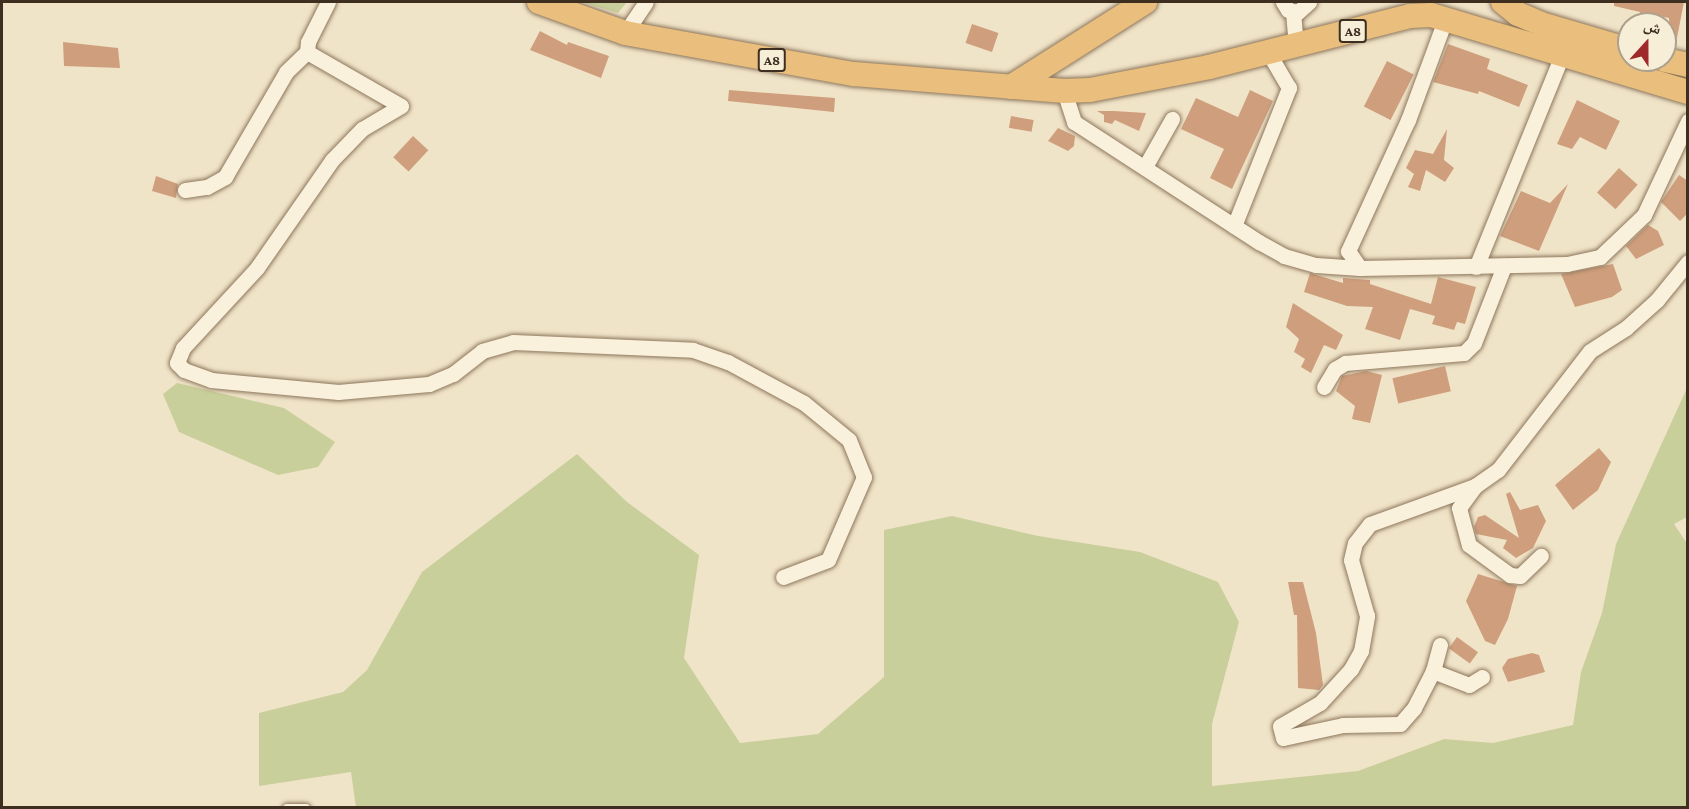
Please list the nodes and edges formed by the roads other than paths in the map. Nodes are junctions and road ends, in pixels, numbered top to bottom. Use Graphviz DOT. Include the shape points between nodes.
graph roads {
  1 [pos="328,2"];
  2 [pos="539,2"];
  3 [pos="646,2"];
  4 [pos="1145,2"];
  5 [pos="1309,2"];
  6 [pos="1503,2"];
  7 [pos="1288,7"];
  8 [pos="1446,17"];
  9 [pos="626,33"];
  10 [pos="1296,45"];
  11 [pos="1617,46"];
  12 [pos="306,52"];
  13 [pos="1268,52"];
  14 [pos="1059,55"];
  15 [pos="1562,55"];
  16 [pos="1011,87"];
  17 [pos="1064,91"];
  18 [pos="1688,92"];
  19 [pos="1172,119"];
  20 [pos="1688,121"];
  21 [pos="1146,165"];
  22 [pos="185,190"];
  23 [pos="1234,226"];
  24 [pos="1688,262"];
  25 [pos="1504,266"];
  26 [pos="1476,267"];
  27 [pos="1360,268"];
  28 [pos="1324,387"];
  29 [pos="1475,486"];
  30 [pos="1540,556"];
  31 [pos="783,577"];
  32 [pos="1440,645"];
  33 [pos="1432,670"];
  34 [pos="1482,677"];
  35 [pos="286,807"];
  36 [pos="306,807"];
  1 -- 12 [label="street"];
  2 -- 9 [label="highway, A8"];
  3 -- 9 [label="street"];
  4 -- 14 [label="highway"];
  5 -- 7 [label="street" via="1303,10"];
  6 -- 11 [label="highway" via="1541,24"];
  7 -- 10 [label="street"];
  8 -- 10 [label="highway, A8" via="1410,16"];
  8 -- 15 [label="highway, A8"];
  8 -- 27 [label="street" via="1408,120 1348,251"];
  9 -- 16 [label="highway, A8" via="854,74"];
  10 -- 13 [label="highway, A8"];
  12 -- 22 [label="street" via="286,72 225,177 207,187"];
  12 -- 31 [label="street" via="401,106 362,129 332,160 257,268 183,348 177,363 184,370 212,380 270,389 338,392 429,384 453,374 482,351 513,342 693,351 728,362 804,403 849,440 864,477 828,560"];
  13 -- 17 [label="highway, A8" via="1144,80"];
  13 -- 23 [label="street" via="1289,88"];
  14 -- 16 [label="highway"];
  14 -- 17 [label="highway" via="1055,80"];
  15 -- 18 [label="highway, A8"];
  15 -- 26 [label="street"];
  16 -- 17 [label="highway, A8"];
  17 -- 21 [label="street" via="1074,122"];
  19 -- 21 [label="street"];
  20 -- 25 [label="street" via="1644,215 1615,246 1585,261"];
  21 -- 23 [label="street"];
  23 -- 27 [label="street" via="1284,256 1316,265"];
  24 -- 29 [label="street" via="1642,314 1590,351 1507,461"];
  25 -- 26 [label="street"];
  25 -- 28 [label="street" via="1474,343 1464,353 1345,363 1335,369"];
  26 -- 27 [label="street"];
  29 -- 30 [label="street" via="1459,508 1469,545 1510,575 1520,576"];
  29 -- 33 [label="street" via="1370,524 1351,560 1367,616 1361,651 1351,669 1320,703 1280,726 1283,738 1343,725 1400,724 1414,708"];
  32 -- 33 [label="street"];
  33 -- 34 [label="street" via="1469,685"];
  35 -- 36 [label="lane"];
}
